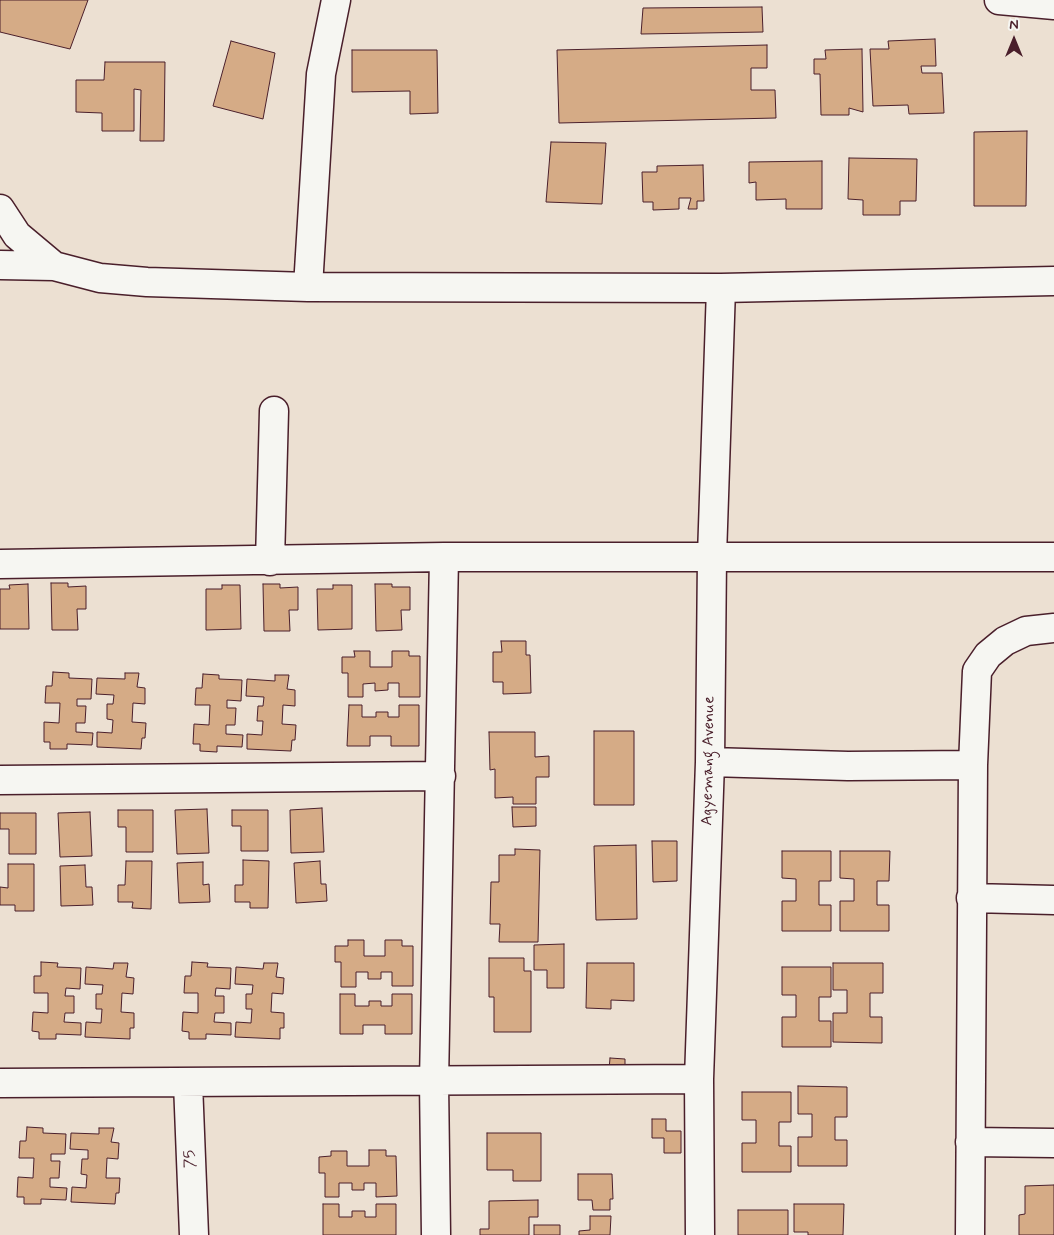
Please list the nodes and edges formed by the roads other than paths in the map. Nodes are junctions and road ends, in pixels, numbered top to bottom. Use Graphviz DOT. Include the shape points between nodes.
graph roads {
  1 [pos="336,0"];
  2 [pos="999,0"];
  3 [pos="1054,5"];
  4 [pos="0,209"];
  5 [pos="0,265"];
  6 [pos="54,266"];
  7 [pos="1054,281"];
  8 [pos="308,287"];
  9 [pos="721,288"];
  10 [pos="274,411"];
  11 [pos="712,556"];
  12 [pos="444,557"];
  13 [pos="1054,557"];
  14 [pos="270,562"];
  15 [pos="0,564"];
  16 [pos="1054,628"];
  17 [pos="710,762"];
  18 [pos="973,765"];
  19 [pos="441,776"];
  20 [pos="0,780"];
  21 [pos="971,898"];
  22 [pos="1054,900"];
  23 [pos="698,1079"];
  24 [pos="434,1082"];
  25 [pos="0,1083"];
  26 [pos="188,1083"];
  27 [pos="970,1142"];
  28 [pos="1054,1143"];
  29 [pos="194,1235"];
  30 [pos="436,1235"];
  31 [pos="700,1235"];
  32 [pos="970,1235"];
  1 -- 8 [label="street" via="322,74"];
  2 -- 3 [label="street"];
  4 -- 6 [label="street" via="17,236"];
  5 -- 6 [label="street"];
  6 -- 8 [label="street" via="100,278"];
  7 -- 9 [label="street"];
  8 -- 9 [label="street"];
  9 -- 11 [label="street, Agyemang Avenue"];
  10 -- 14 [label="street"];
  11 -- 12 [label="street"];
  11 -- 13 [label="street"];
  11 -- 17 [label="street, Agyemang Avenue"];
  12 -- 14 [label="street"];
  12 -- 19 [label="street"];
  14 -- 15 [label="street"];
  16 -- 18 [label="street" via="1026,632 1005,641 988,655 977,671"];
  17 -- 18 [label="street"];
  17 -- 23 [label="street, Agyemang Avenue"];
  18 -- 21 [label="street"];
  19 -- 20 [label="street"];
  19 -- 24 [label="street"];
  21 -- 22 [label="street"];
  21 -- 27 [label="street"];
  23 -- 24 [label="street"];
  23 -- 31 [label="street, Agyemang Avenue"];
  24 -- 26 [label="street"];
  24 -- 30 [label="street"];
  25 -- 26 [label="street"];
  26 -- 29 [label="street, 75"];
  27 -- 28 [label="street"];
  27 -- 32 [label="street"];
}
